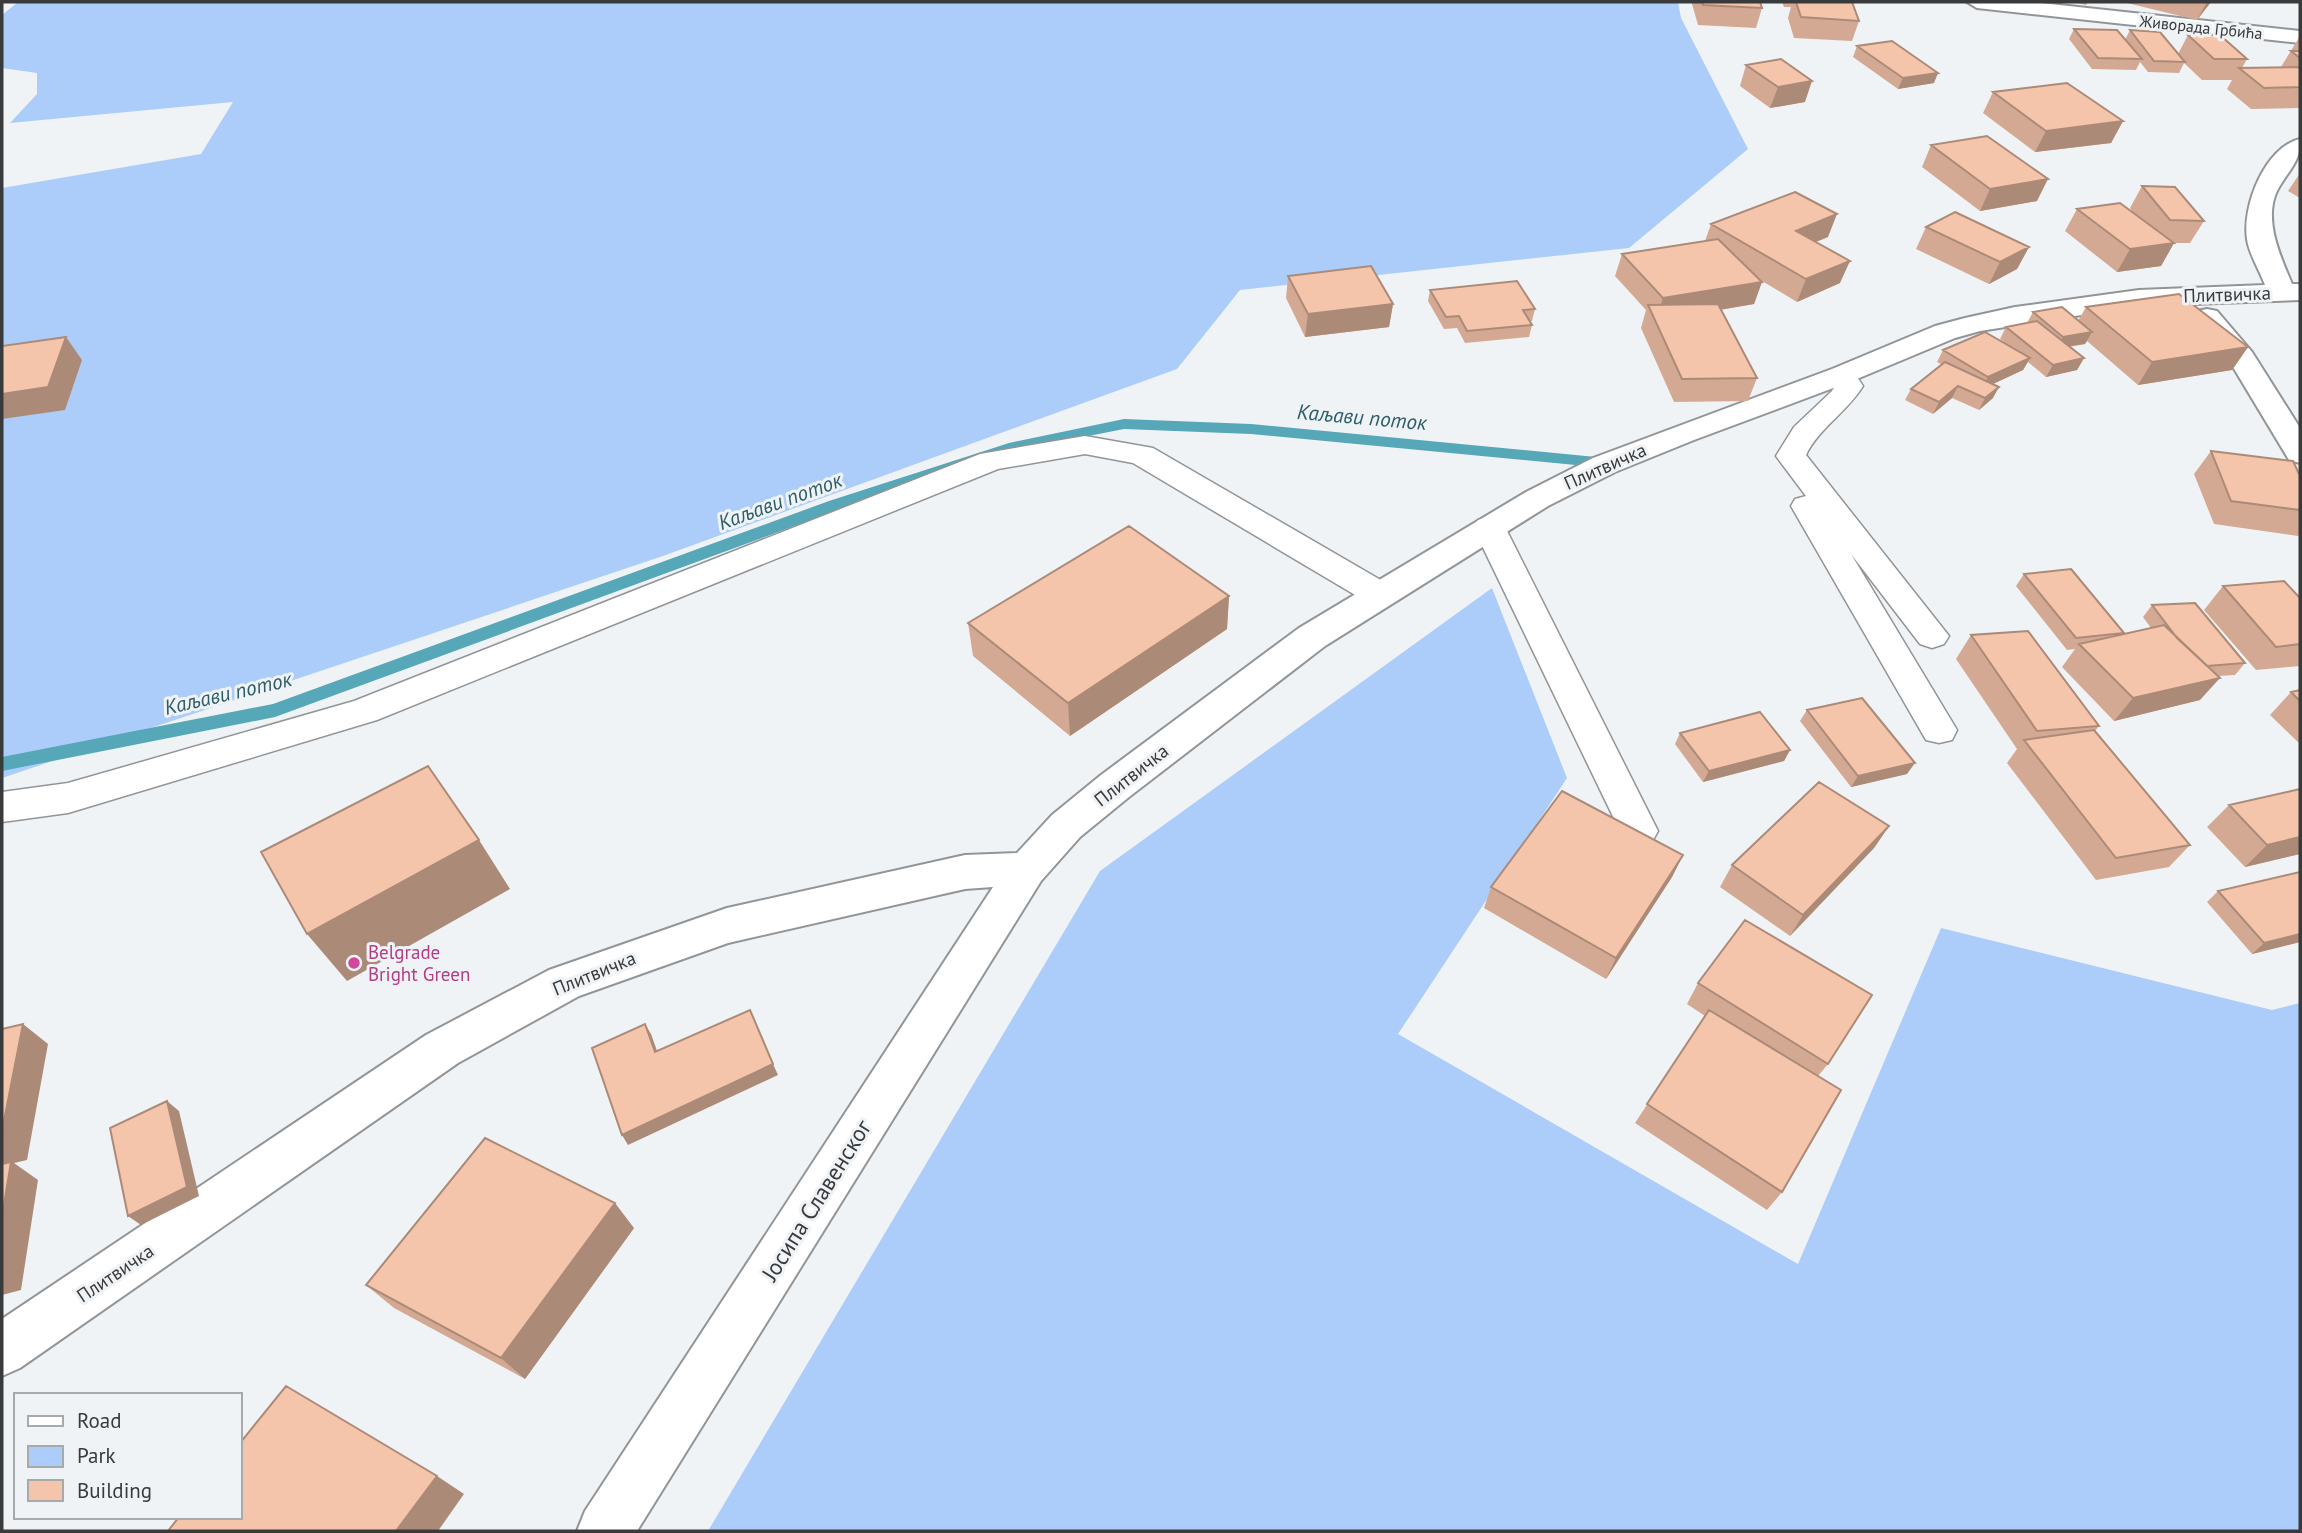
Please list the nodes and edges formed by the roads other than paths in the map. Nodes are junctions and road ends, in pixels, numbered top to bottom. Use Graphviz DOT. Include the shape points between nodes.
graph roads {
  1 [pos="1977,2"];
  2 [pos="2300,37"];
  3 [pos="2300,146"];
  4 [pos="2291,292"];
  5 [pos="2189,296"];
  6 [pos="1842,375"];
  7 [pos="2300,453"];
  8 [pos="1791,456"];
  9 [pos="1489,527"];
  10 [pos="1379,594"];
  11 [pos="1932,636"];
  12 [pos="1939,730"];
  13 [pos="2,807"];
  14 [pos="1639,831"];
  15 [pos="1027,869"];
  16 [pos="2,1350"];
  17 [pos="605,1531"];
  1 -- 2 [label="street, Живорада Грбића"];
  3 -- 4 [label="street" via="2283,161 2263,194 2260,239"];
  4 -- 5 [label="street, Плитвичка"];
  5 -- 6 [label="street, Плитвичка" via="2099,302 2001,318 1945,332"];
  5 -- 7 [label="street" via="2242,358"];
  6 -- 8 [label="lane" via="1849,386 1844,397 1798,438"];
  6 -- 9 [label="street, Плитвичка" via="1604,466"];
  8 -- 11 [label="lane"];
  8 -- 12 [label="lane" via="1786,466 1788,478"];
  9 -- 10 [label="street, Плитвичка"];
  9 -- 14 [label="lane"];
  10 -- 13 [label="lane" via="1142,455 1085,445 991,461 364,711 68,798"];
  10 -- 15 [label="street, Плитвичка" via="1312,637 1115,786 1066,825"];
  15 -- 16 [label="street, Плитвичка" via="965,872 792,910 681,941 564,983 442,1049"];
  15 -- 17 [label="street, Јосипа Славенског"];
}
